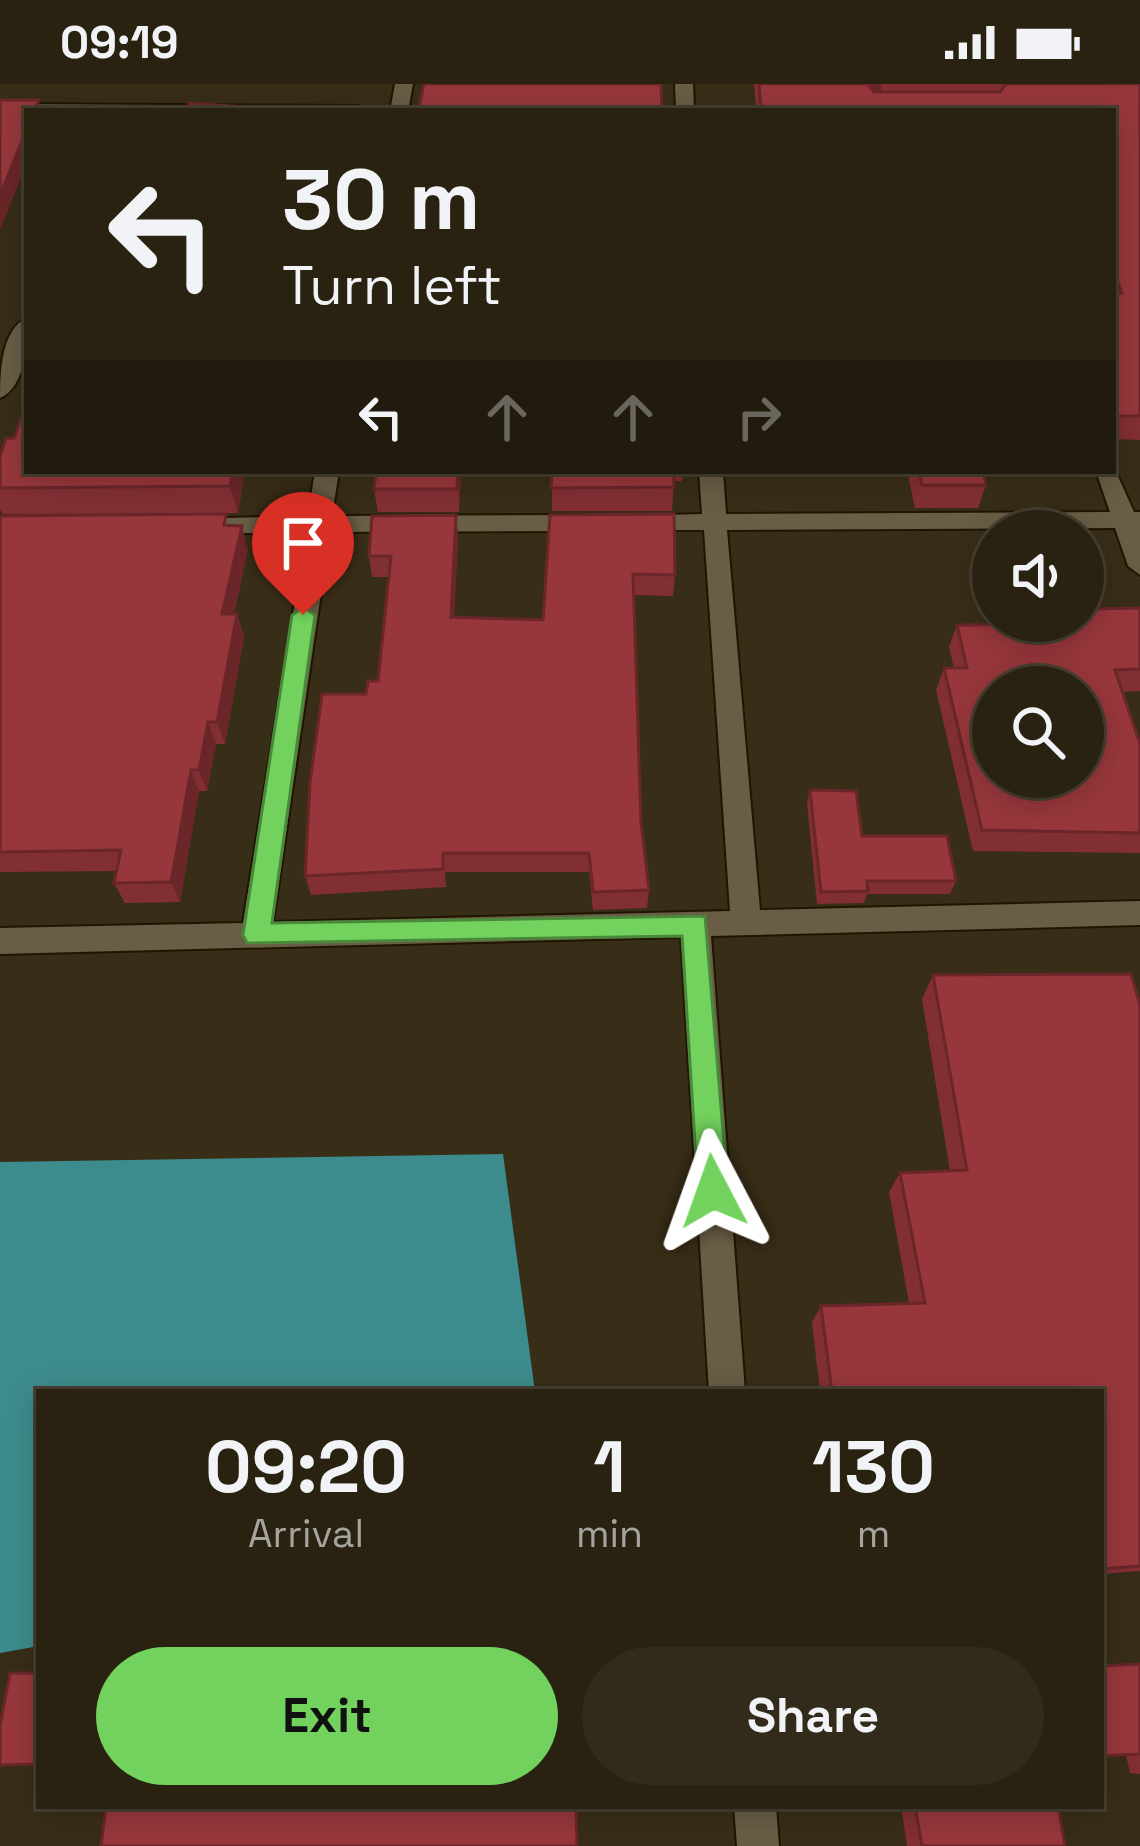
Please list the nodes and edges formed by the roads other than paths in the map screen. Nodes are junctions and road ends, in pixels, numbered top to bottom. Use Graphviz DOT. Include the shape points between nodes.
graph roads {
  1 [pos="24,331"];
  2 [pos="0,391"];
  3 [pos="326,474"];
  4 [pos="711,474"];
  5 [pos="1109,474"];
  6 [pos="1132,520"];
  7 [pos="716,522"];
  8 [pos="316,524"];
  9 [pos="158,525"];
  10 [pos="1140,566"];
  11 [pos="1140,913"];
  12 [pos="746,923"];
  13 [pos="695,924"];
  14 [pos="256,935"];
  15 [pos="0,941"];
  16 [pos="727,1389"];
  17 [pos="755,1809"];
  18 [pos="758,1846"];
  1 -- 2 [label="street"];
  3 -- 8 [label="street"];
  4 -- 7 [label="street"];
  5 -- 6 [label="street"];
  6 -- 7 [label="street"];
  6 -- 10 [label="street"];
  7 -- 8 [label="street"];
  7 -- 12 [label="street"];
  8 -- 9 [label="street"];
  8 -- 14 [label="street"];
  11 -- 12 [label="street"];
  12 -- 13 [label="street"];
  13 -- 14 [label="street"];
  13 -- 16 [label="street"];
  14 -- 15 [label="street"];
  17 -- 18 [label="street"];
}
